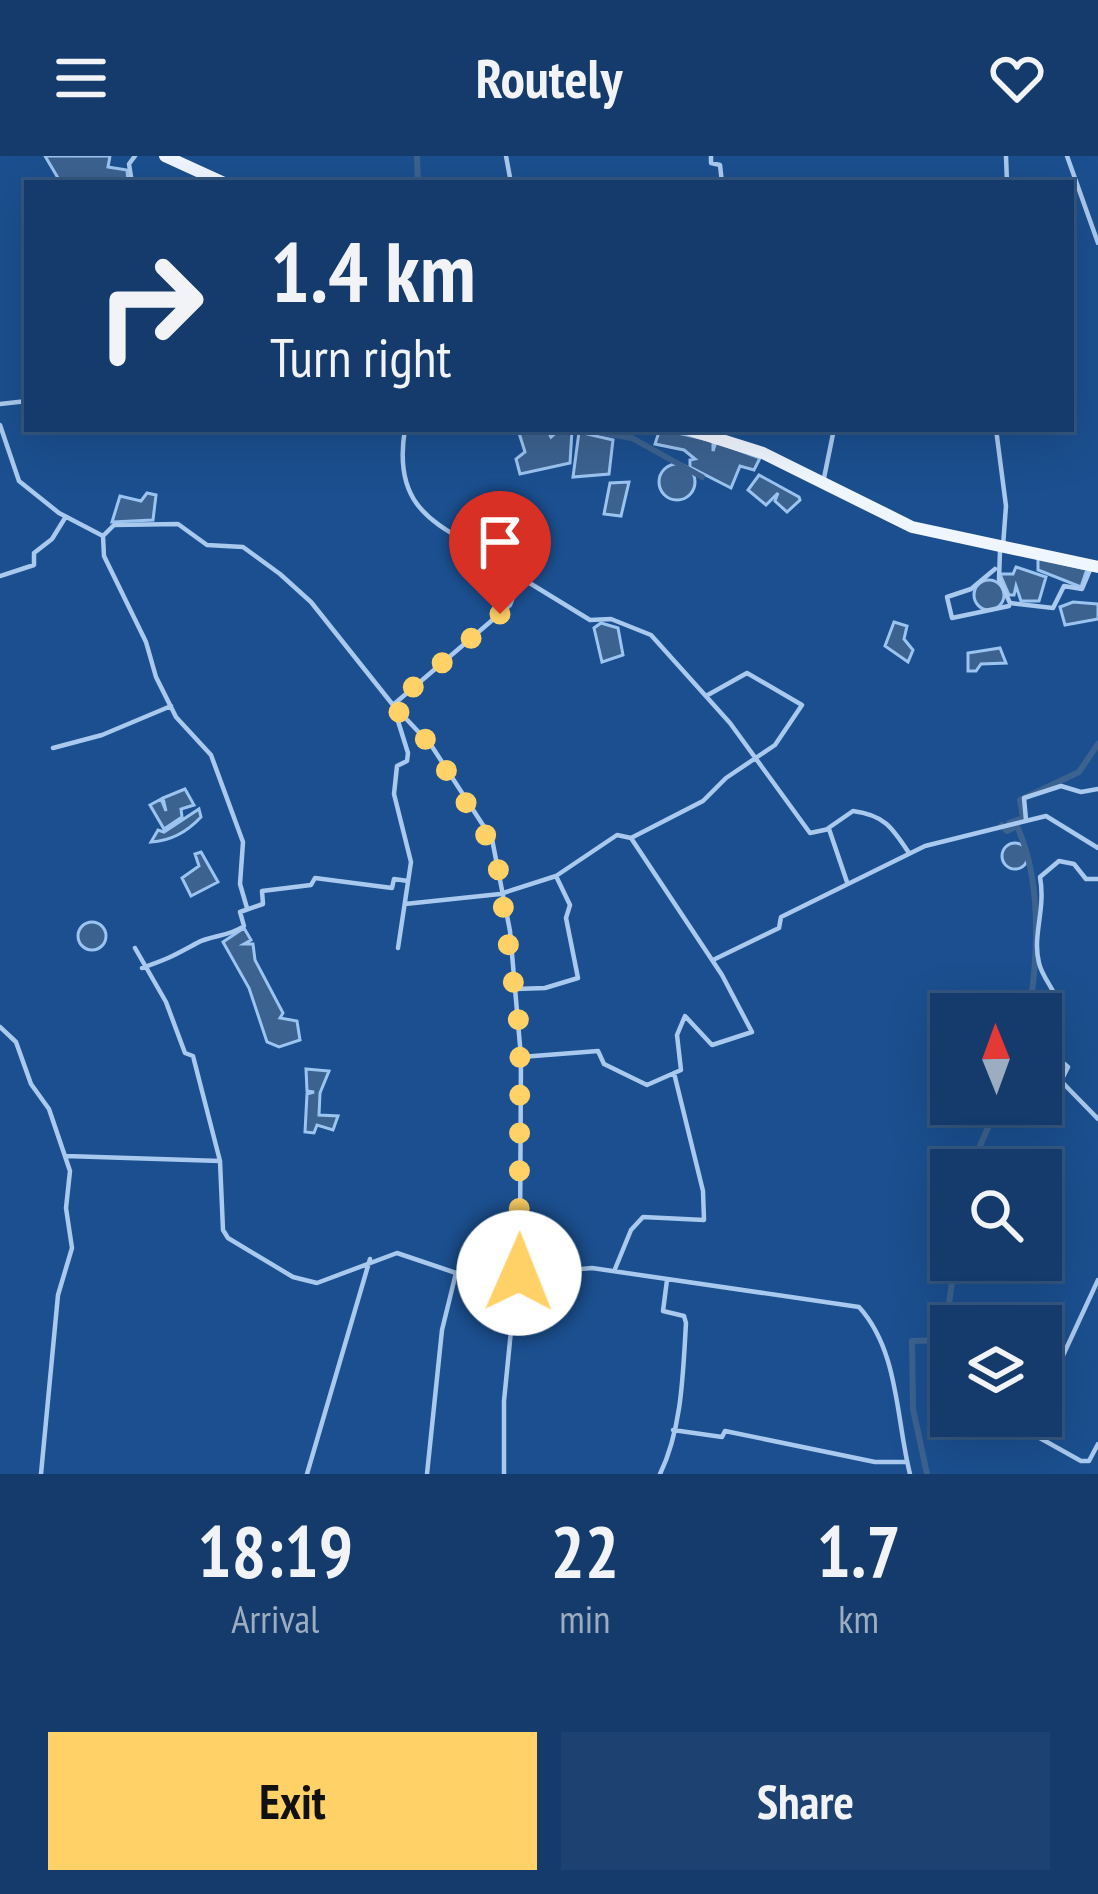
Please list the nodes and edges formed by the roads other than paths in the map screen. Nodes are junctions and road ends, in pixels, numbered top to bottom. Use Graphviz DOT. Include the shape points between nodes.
graph roads {
  1 [pos="165,156"];
  2 [pos="711,156"];
  3 [pos="1066,156"];
  4 [pos="217,180"];
  5 [pos="722,180"];
  6 [pos="1098,243"];
  7 [pos="0,425"];
  8 [pos="405,432"];
  9 [pos="833,432"];
  10 [pos="996,432"];
  11 [pos="719,433"];
  12 [pos="823,484"];
  13 [pos="66,517"];
  14 [pos="103,536"];
  15 [pos="1002,546"];
  16 [pos="1095,566"];
  17 [pos="998,568"];
  18 [pos="0,576"];
  19 [pos="519,576"];
  20 [pos="1015,603"];
  21 [pos="706,696"];
  22 [pos="392,705"];
  23 [pos="171,706"];
  24 [pos="53,748"];
  25 [pos="756,759"];
  26 [pos="1098,788"];
  27 [pos="1026,820"];
  28 [pos="826,829"];
  29 [pos="631,838"];
  30 [pos="1098,848"];
  31 [pos="909,853"];
  32 [pos="556,876"];
  33 [pos="1098,879"];
  34 [pos="408,881"];
  35 [pos="847,882"];
  36 [pos="500,894"];
  37 [pos="405,904"];
  38 [pos="248,908"];
  39 [pos="135,948"];
  40 [pos="398,948"];
  41 [pos="712,960"];
  42 [pos="142,968"];
  43 [pos="516,989"];
  44 [pos="1054,993"];
  45 [pos="0,1027"];
  46 [pos="521,1057"];
  47 [pos="674,1073"];
  48 [pos="1062,1082"];
  49 [pos="1098,1119"];
  50 [pos="67,1156"];
  51 [pos="220,1161"];
  52 [pos="370,1259"];
  53 [pos="615,1271"];
  54 [pos="456,1273"];
  55 [pos="519,1273"];
  56 [pos="668,1279"];
  57 [pos="1098,1280"];
  58 [pos="1062,1358"];
  59 [pos="673,1430"];
  60 [pos="1038,1437"];
  61 [pos="1098,1444"];
  62 [pos="907,1462"];
  63 [pos="41,1474"];
  64 [pos="307,1474"];
  65 [pos="427,1474"];
  66 [pos="504,1474"];
  67 [pos="660,1474"];
  68 [pos="910,1474"];
  1 -- 4 [label="main road"];
  2 -- 5 [label="street"];
  3 -- 6 [label="street"];
  7 -- 13 [label="street" via="20,481"];
  8 -- 19 [label="street" via="402,484 464,545"];
  9 -- 12 [label="street"];
  10 -- 15 [label="street"];
  11 -- 12 [label="main road"];
  12 -- 15 [label="main road" via="911,527"];
  13 -- 14 [label="street"];
  13 -- 18 [label="street" via="34,553 34,565"];
  14 -- 22 [label="street" via="114,525 166,523 207,545 243,547 296,587"];
  14 -- 23 [label="street" via="104,556"];
  15 -- 16 [label="main road"];
  15 -- 17 [label="street"];
  16 -- 20 [label="street" via="1082,589 1064,586 1053,608"];
  17 -- 20 [label="street" via="1005,598"];
  17 -- 20 [label="street" via="947,597 952,618"];
  19 -- 21 [label="street" via="578,615 651,635"];
  19 -- 22 [label="street" via="510,605"];
  21 -- 25 [label="street"];
  21 -- 25 [label="street" via="747,673 802,705"];
  22 -- 34 [label="street" via="408,753 393,786 411,848"];
  22 -- 36 [label="street" via="431,745 492,839"];
  23 -- 24 [label="street"];
  23 -- 38 [label="street" via="211,755 243,842 240,884"];
  25 -- 28 [label="street" via="810,833"];
  25 -- 29 [label="street" via="704,801"];
  26 -- 27 [label="street" via="1061,785 1024,798"];
  27 -- 30 [label="street" via="1055,818"];
  27 -- 31 [label="street"];
  28 -- 31 [label="street" via="853,811 874,813"];
  28 -- 35 [label="street"];
  29 -- 32 [label="street" via="616,835"];
  29 -- 41 [label="street"];
  31 -- 35 [label="street"];
  32 -- 36 [label="street"];
  32 -- 43 [label="street" via="570,904 580,975"];
  33 -- 44 [label="street" via="1068,861 1040,877 1039,963"];
  34 -- 37 [label="street"];
  34 -- 38 [label="street" via="394,879 392,888 315,878 262,891 263,904"];
  35 -- 41 [label="street"];
  36 -- 37 [label="street"];
  36 -- 43 [label="street"];
  37 -- 40 [label="street"];
  38 -- 42 [label="street" via="240,912 244,926 224,940"];
  39 -- 42 [label="street"];
  41 -- 47 [label="street" via="752,1032 712,1045 685,1016 676,1035 681,1070"];
  42 -- 51 [label="street" via="193,1057"];
  43 -- 46 [label="street"];
  45 -- 50 [label="street" via="16,1042"];
  46 -- 47 [label="street" via="598,1051 604,1064 646,1085"];
  46 -- 55 [label="street"];
  47 -- 53 [label="street" via="704,1220 643,1217"];
  48 -- 49 [label="street"];
  50 -- 51 [label="street"];
  50 -- 63 [label="street" via="72,1248 58,1295"];
  51 -- 52 [label="street" via="228,1238 303,1282 322,1283"];
  52 -- 54 [label="street" via="397,1253"];
  52 -- 64 [label="street"];
  53 -- 55 [label="street"];
  53 -- 56 [label="street"];
  54 -- 55 [label="street"];
  54 -- 65 [label="street"];
  55 -- 66 [label="street"];
  56 -- 59 [label="street" via="663,1311 686,1320"];
  56 -- 62 [label="street" via="861,1308 895,1387"];
  57 -- 58 [label="street"];
  59 -- 62 [label="street"];
  59 -- 67 [label="street"];
  60 -- 61 [label="street" via="1081,1461"];
  62 -- 68 [label="street"];
}
